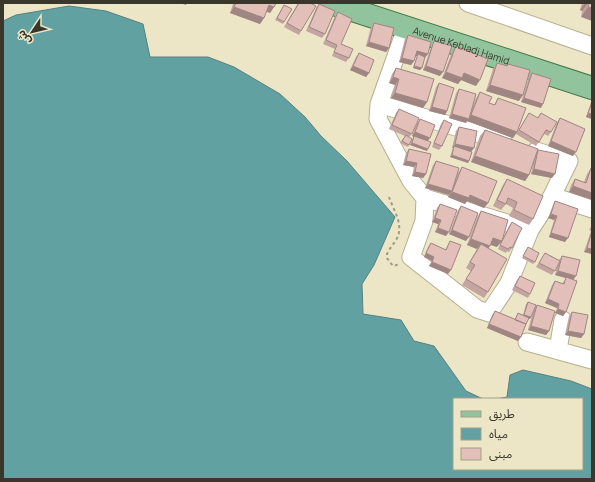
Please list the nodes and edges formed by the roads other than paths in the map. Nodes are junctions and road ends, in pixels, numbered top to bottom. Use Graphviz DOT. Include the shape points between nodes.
graph roads {
  1 [pos="468,3"];
  2 [pos="344,5"];
  3 [pos="511,10"];
  4 [pos="406,28"];
  5 [pos="592,46"];
  6 [pos="592,88"];
  7 [pos="379,104"];
  8 [pos="552,196"];
  9 [pos="425,198"];
  10 [pos="592,209"];
  11 [pos="530,230"];
  12 [pos="563,320"];
  13 [pos="527,342"];
  14 [pos="558,350"];
  15 [pos="592,360"];
  1 -- 3 [label="street"];
  2 -- 4 [label="main road, Avenue Kebladj Hamid"];
  3 -- 5 [label="street"];
  4 -- 6 [label="main road, Avenue Kebladj Hamid"];
  4 -- 7 [label="street"];
  7 -- 8 [label="street" via="569,161"];
  7 -- 9 [label="street" via="378,119 411,181"];
  8 -- 10 [label="street"];
  8 -- 11 [label="street"];
  9 -- 11 [label="street"];
  9 -- 11 [label="street" via="424,221 411,257 477,309 489,313 509,283"];
  12 -- 14 [label="street"];
  13 -- 14 [label="street"];
  14 -- 15 [label="street"];
}
